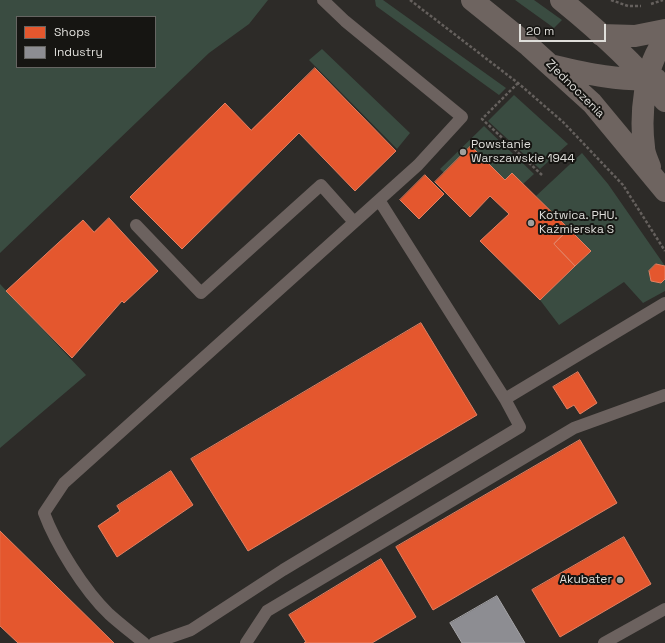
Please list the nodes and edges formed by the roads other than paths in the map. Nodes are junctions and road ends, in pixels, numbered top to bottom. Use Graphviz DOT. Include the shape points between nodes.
graph roads {
  1 [pos="323,0"];
  2 [pos="472,0"];
  3 [pos="561,0"];
  4 [pos="665,30"];
  5 [pos="601,35"];
  6 [pos="665,40"];
  7 [pos="552,65"];
  8 [pos="657,79"];
  9 [pos="665,102"];
  10 [pos="659,183"];
  11 [pos="379,200"];
  12 [pos="354,222"];
  13 [pos="136,225"];
  14 [pos="665,303"];
  15 [pos="665,395"];
  16 [pos="504,399"];
  17 [pos="665,609"];
  18 [pos="144,643"];
  19 [pos="154,643"];
  20 [pos="246,643"];
  21 [pos="604,643"];
  1 -- 11 [label="lane" via="462,117 418,165"];
  2 -- 7 [label="main road, Zjednoczenia"];
  3 -- 5 [label="main road"];
  4 -- 5 [label="main road" via="635,36"];
  5 -- 8 [label="main road"];
  6 -- 8 [label="main road" via="655,59"];
  7 -- 8 [label="main road" via="599,77 624,80"];
  7 -- 10 [label="main road, Zjednoczenia" via="592,103"];
  8 -- 9 [label="main road"];
  8 -- 10 [label="main road" via="642,122 644,148"];
  11 -- 12 [label="lane"];
  11 -- 16 [label="lane"];
  12 -- 13 [label="lane" via="321,185 201,293"];
  12 -- 18 [label="lane" via="64,483 44,513 52,535 79,577 108,613"];
  14 -- 16 [label="lane"];
  15 -- 20 [label="lane" via="574,428 267,611"];
  16 -- 19 [label="lane" via="520,427 283,570 190,630"];
  17 -- 21 [label="lane"];
}
